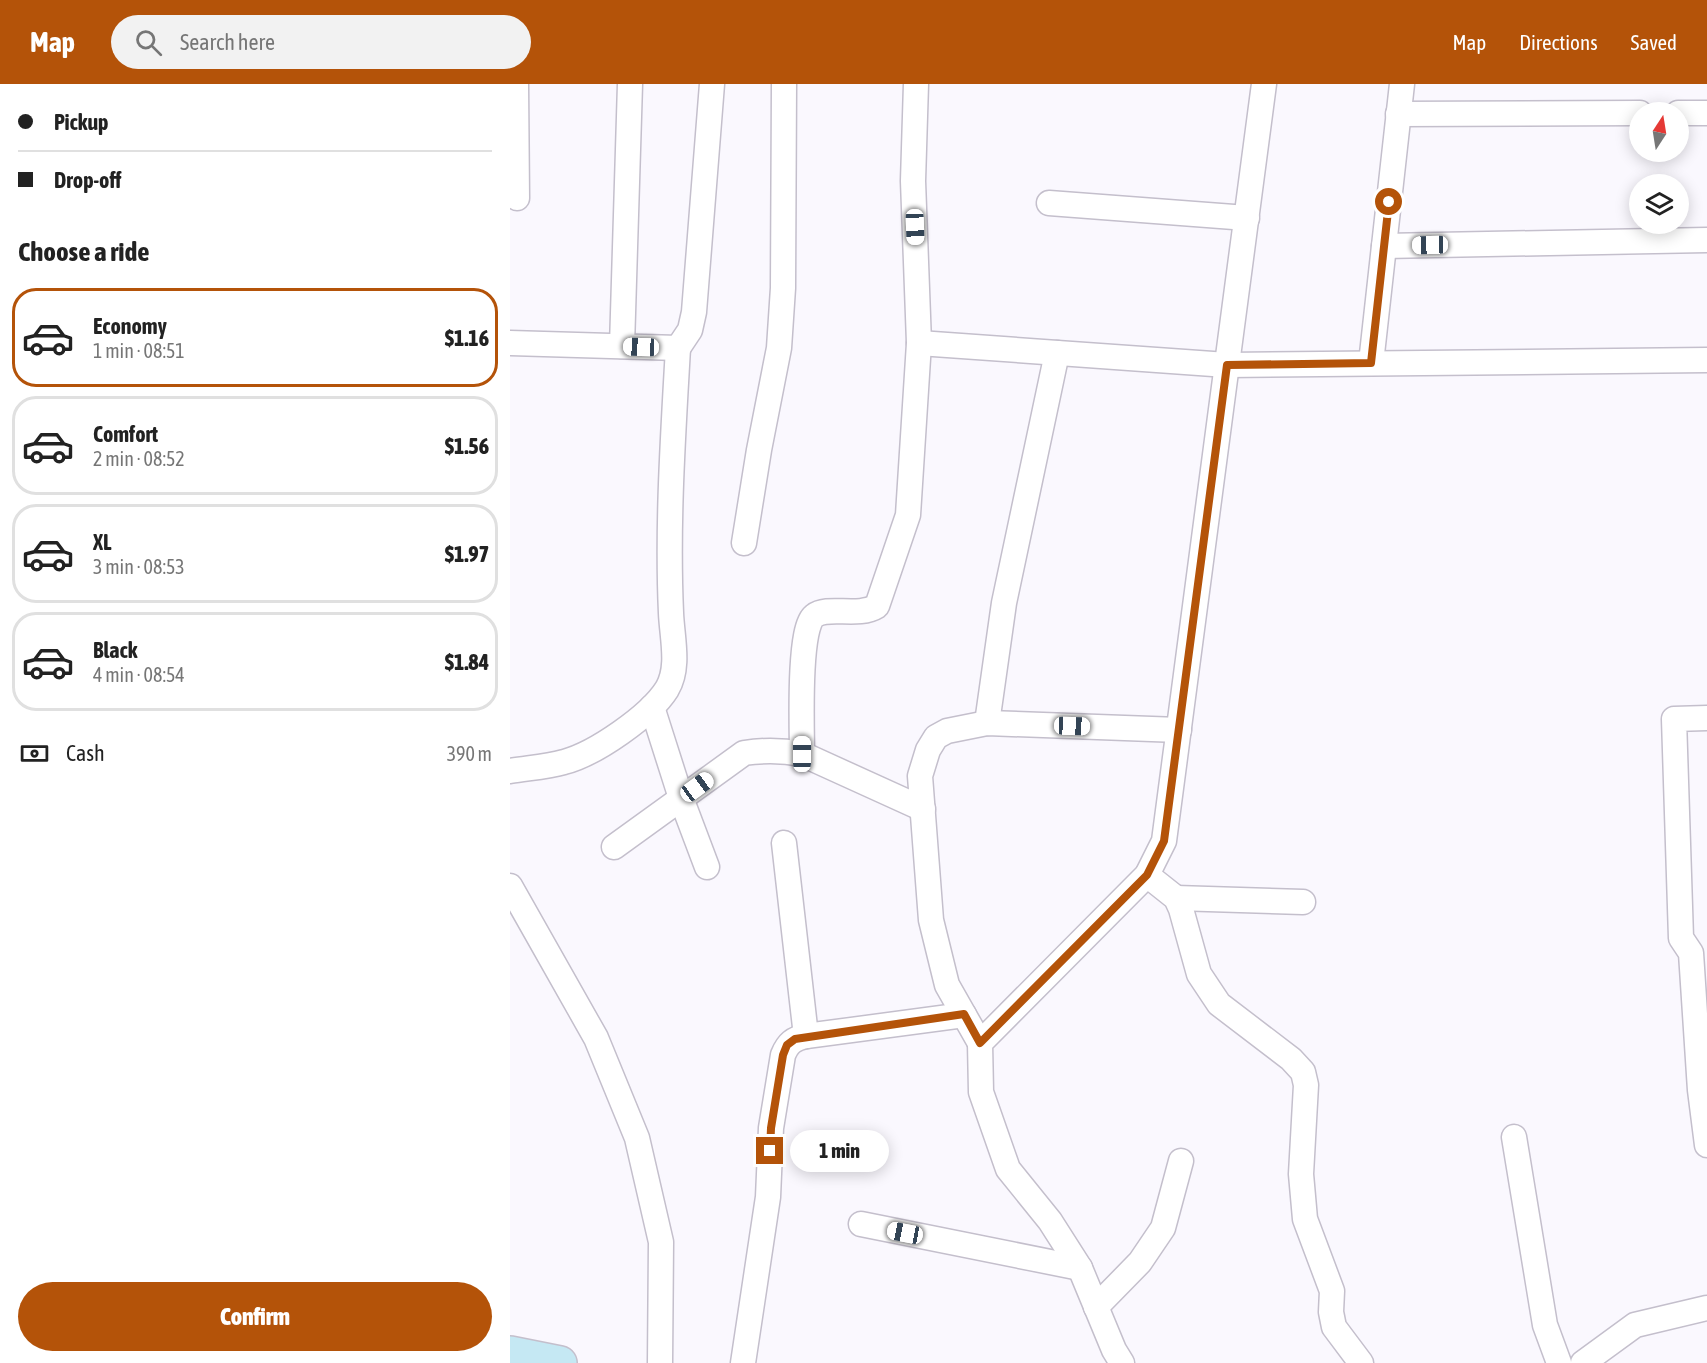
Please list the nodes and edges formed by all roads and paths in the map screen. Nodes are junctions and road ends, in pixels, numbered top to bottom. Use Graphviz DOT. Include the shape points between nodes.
graph roads {
  1 [pos="516,84"];
  2 [pos="630,84"];
  3 [pos="712,84"];
  4 [pos="784,84"];
  5 [pos="916,84"];
  6 [pos="1264,84"];
  7 [pos="1402,84"];
  8 [pos="1707,112"];
  9 [pos="1629,113"];
  10 [pos="1689,113"];
  11 [pos="1398,114"];
  12 [pos="517,198"];
  13 [pos="1049,204"];
  14 [pos="1247,218"];
  15 [pos="1707,240"];
  16 [pos="1384,246"];
  17 [pos="510,342"];
  18 [pos="919,344"];
  19 [pos="622,346"];
  20 [pos="678,348"];
  21 [pos="1057,353"];
  22 [pos="1707,360"];
  23 [pos="1371,363"];
  24 [pos="1227,365"];
  25 [pos="744,543"];
  26 [pos="652,707"];
  27 [pos="1707,718"];
  28 [pos="987,723"];
  29 [pos="1179,730"];
  30 [pos="802,754"];
  31 [pos="510,771"];
  32 [pos="681,798"];
  33 [pos="923,809"];
  34 [pos="784,843"];
  35 [pos="614,847"];
  36 [pos="707,867"];
  37 [pos="1147,875"];
  38 [pos="510,886"];
  39 [pos="1176,898"];
  40 [pos="1303,902"];
  41 [pos="964,1014"];
  42 [pos="806,1036"];
  43 [pos="980,1043"];
  44 [pos="1514,1137"];
  45 [pos="1707,1145"];
  46 [pos="1181,1161"];
  47 [pos="861,1224"];
  48 [pos="1080,1268"];
  49 [pos="1096,1307"];
  50 [pos="1707,1308"];
  51 [pos="510,1353"];
  52 [pos="560,1363"];
  53 [pos="660,1363"];
  54 [pos="743,1363"];
  55 [pos="1122,1363"];
  56 [pos="1361,1363"];
  57 [pos="1559,1363"];
  58 [pos="1583,1363"];
  1 -- 12 [label="street"];
  2 -- 19 [label="street"];
  3 -- 20 [label="street" via="694,312 690,330"];
  4 -- 25 [label="street" via="779,348"];
  5 -- 18 [label="street" via="913,181"];
  6 -- 14 [label="street"];
  7 -- 11 [label="street"];
  8 -- 10 [label="street"];
  9 -- 11 [label="street"];
  11 -- 16 [label="street"];
  13 -- 14 [label="street"];
  14 -- 24 [label="street"];
  15 -- 16 [label="street"];
  16 -- 23 [label="street"];
  17 -- 19 [label="street"];
  18 -- 21 [label="street"];
  18 -- 30 [label="street" via="908,514 877,606 868,612 822,613 813,616 809,623 802,664"];
  19 -- 20 [label="street"];
  20 -- 26 [label="street" via="669,518 675,669"];
  21 -- 24 [label="street"];
  21 -- 28 [label="street" via="1004,603"];
  22 -- 23 [label="street"];
  23 -- 24 [label="street"];
  24 -- 29 [label="street"];
  26 -- 31 [label="street" via="590,752 564,762"];
  26 -- 32 [label="street"];
  27 -- 45 [label="street" via="1674,719 1681,938 1691,953"];
  28 -- 29 [label="street"];
  28 -- 33 [label="street" via="936,737 920,776"];
  29 -- 37 [label="street" via="1164,841"];
  30 -- 32 [label="street" via="784,750 744,753"];
  30 -- 33 [label="street"];
  32 -- 35 [label="street"];
  32 -- 36 [label="street"];
  33 -- 41 [label="street" via="931,920 947,985"];
  34 -- 42 [label="street"];
  37 -- 39 [label="street"];
  37 -- 43 [label="street"];
  38 -- 53 [label="street" via="596,1038 637,1138 661,1242"];
  39 -- 40 [label="street"];
  39 -- 56 [label="street" via="1199,974 1219,1004 1292,1059 1303,1072 1301,1174 1305,1219 1332,1291 1334,1327"];
  41 -- 42 [label="street"];
  41 -- 43 [label="street"];
  42 -- 54 [label="street" via="787,1045 783,1055 771,1128 768,1197"];
  43 -- 48 [label="street" via="981,1092 1008,1169 1050,1221"];
  44 -- 57 [label="street" via="1545,1325"];
  46 -- 49 [label="street" via="1163,1228 1140,1262"];
  47 -- 48 [label="street"];
  48 -- 49 [label="street"];
  49 -- 55 [label="street"];
  50 -- 58 [label="street" via="1635,1325"];
  51 -- 52 [label="street"];
}
